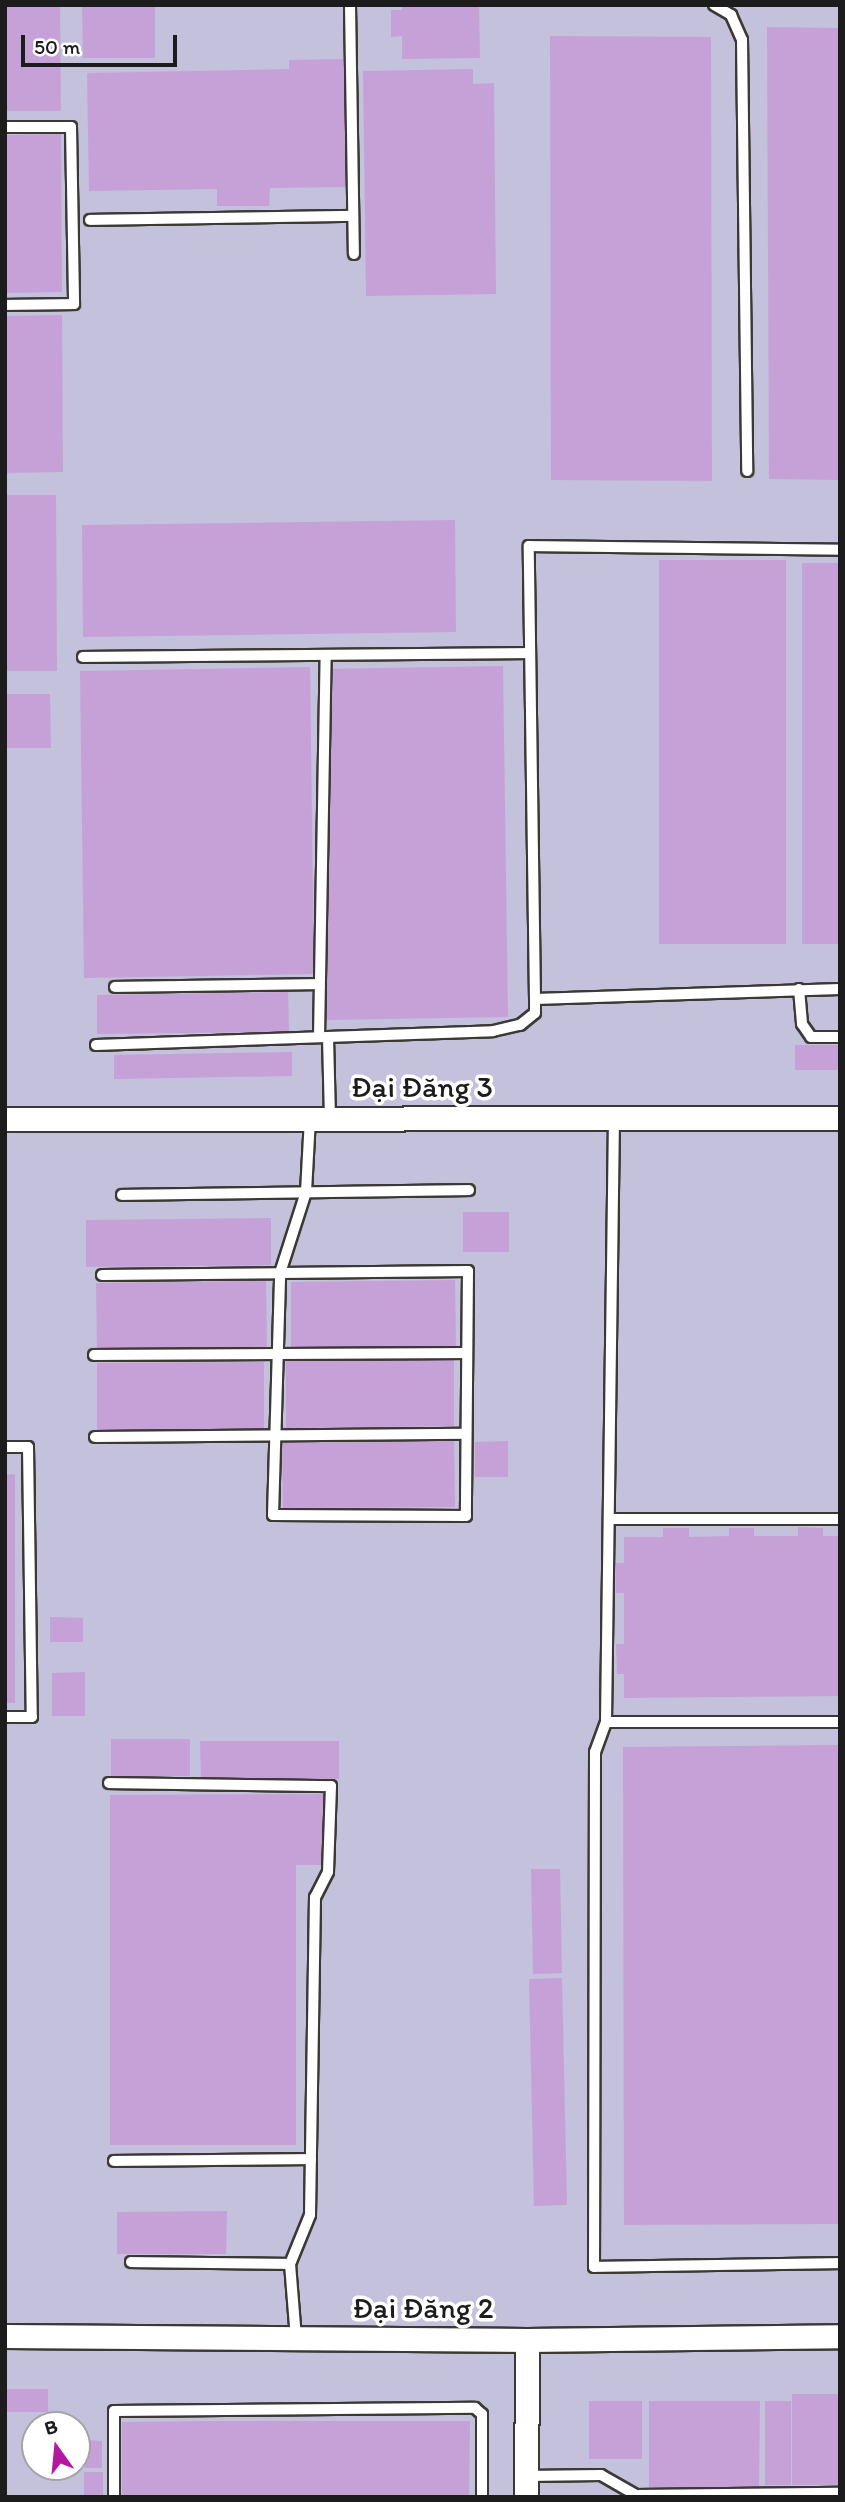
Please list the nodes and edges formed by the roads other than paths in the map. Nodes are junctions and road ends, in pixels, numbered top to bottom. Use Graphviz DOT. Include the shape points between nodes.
graph roads {
  1 [pos="350,5"];
  2 [pos="714,5"];
  3 [pos="5,127"];
  4 [pos="353,216"];
  5 [pos="90,220"];
  6 [pos="354,254"];
  7 [pos="5,305"];
  8 [pos="747,471"];
  9 [pos="840,551"];
  10 [pos="530,653"];
  11 [pos="326,655"];
  12 [pos="83,657"];
  13 [pos="319,984"];
  14 [pos="115,987"];
  15 [pos="799,989"];
  16 [pos="840,989"];
  17 [pos="535,999"];
  18 [pos="324,1037"];
  19 [pos="840,1037"];
  20 [pos="96,1045"];
  21 [pos="614,1118"];
  22 [pos="840,1118"];
  23 [pos="5,1119"];
  24 [pos="320,1119"];
  25 [pos="469,1190"];
  26 [pos="306,1192"];
  27 [pos="122,1195"];
  28 [pos="280,1273"];
  29 [pos="102,1275"];
  30 [pos="466,1353"];
  31 [pos="276,1354"];
  32 [pos="93,1355"];
  33 [pos="466,1434"];
  34 [pos="274,1435"];
  35 [pos="95,1437"];
  36 [pos="5,1447"];
  37 [pos="609,1519"];
  38 [pos="840,1519"];
  39 [pos="5,1717"];
  40 [pos="606,1722"];
  41 [pos="840,1722"];
  42 [pos="109,1783"];
  43 [pos="311,2159"];
  44 [pos="114,2161"];
  45 [pos="131,2262"];
  46 [pos="840,2263"];
  47 [pos="290,2264"];
  48 [pos="5,2336"];
  49 [pos="840,2336"];
  50 [pos="296,2339"];
  51 [pos="527,2340"];
  52 [pos="526,2486"];
  53 [pos="840,2493"];
  54 [pos="114,2497"];
  55 [pos="482,2497"];
  1 -- 4 [label="lane"];
  2 -- 8 [label="lane" via="731,15 742,40"];
  3 -- 7 [label="lane" via="71,127 74,304"];
  4 -- 5 [label="lane"];
  4 -- 6 [label="lane"];
  9 -- 10 [label="lane" via="529,546"];
  10 -- 11 [label="lane"];
  10 -- 17 [label="lane"];
  11 -- 12 [label="lane"];
  11 -- 13 [label="lane"];
  13 -- 14 [label="lane"];
  13 -- 18 [label="lane"];
  15 -- 16 [label="lane"];
  15 -- 17 [label="lane"];
  15 -- 19 [label="lane" via="802,1024 811,1037"];
  17 -- 18 [label="lane" via="535,1013 520,1025 493,1031"];
  18 -- 20 [label="lane"];
  18 -- 24 [label="lane"];
  21 -- 22 [label="street, Đại Đăng 3"];
  21 -- 24 [label="street, Đại Đăng 3"];
  21 -- 37 [label="lane"];
  23 -- 24 [label="street, Đại Đăng 3"];
  24 -- 26 [label="lane"];
  25 -- 26 [label="lane"];
  26 -- 27 [label="lane"];
  26 -- 28 [label="lane"];
  28 -- 29 [label="lane"];
  28 -- 30 [label="lane" via="468,1272"];
  28 -- 31 [label="lane"];
  30 -- 31 [label="lane"];
  30 -- 33 [label="lane"];
  31 -- 32 [label="lane"];
  31 -- 34 [label="lane"];
  33 -- 34 [label="lane"];
  33 -- 34 [label="lane" via="466,1516 273,1515"];
  34 -- 35 [label="lane"];
  36 -- 39 [label="lane" via="28,1447 32,1717"];
  37 -- 38 [label="lane"];
  37 -- 40 [label="lane"];
  40 -- 41 [label="lane"];
  40 -- 46 [label="lane" via="595,1752 594,2267"];
  42 -- 43 [label="lane" via="331,1786 328,1872 315,1897"];
  43 -- 44 [label="lane"];
  43 -- 47 [label="lane" via="310,2215"];
  45 -- 47 [label="lane"];
  47 -- 50 [label="lane"];
  48 -- 50 [label="street, Đại Đăng 2"];
  49 -- 51 [label="street, Đại Đăng 2"];
  50 -- 51 [label="street, Đại Đăng 2"];
  51 -- 52 [label="street"];
  52 -- 53 [label="lane" via="601,2475 636,2495"];
  54 -- 55 [label="lane" via="114,2411 475,2408 482,2414"];
}
